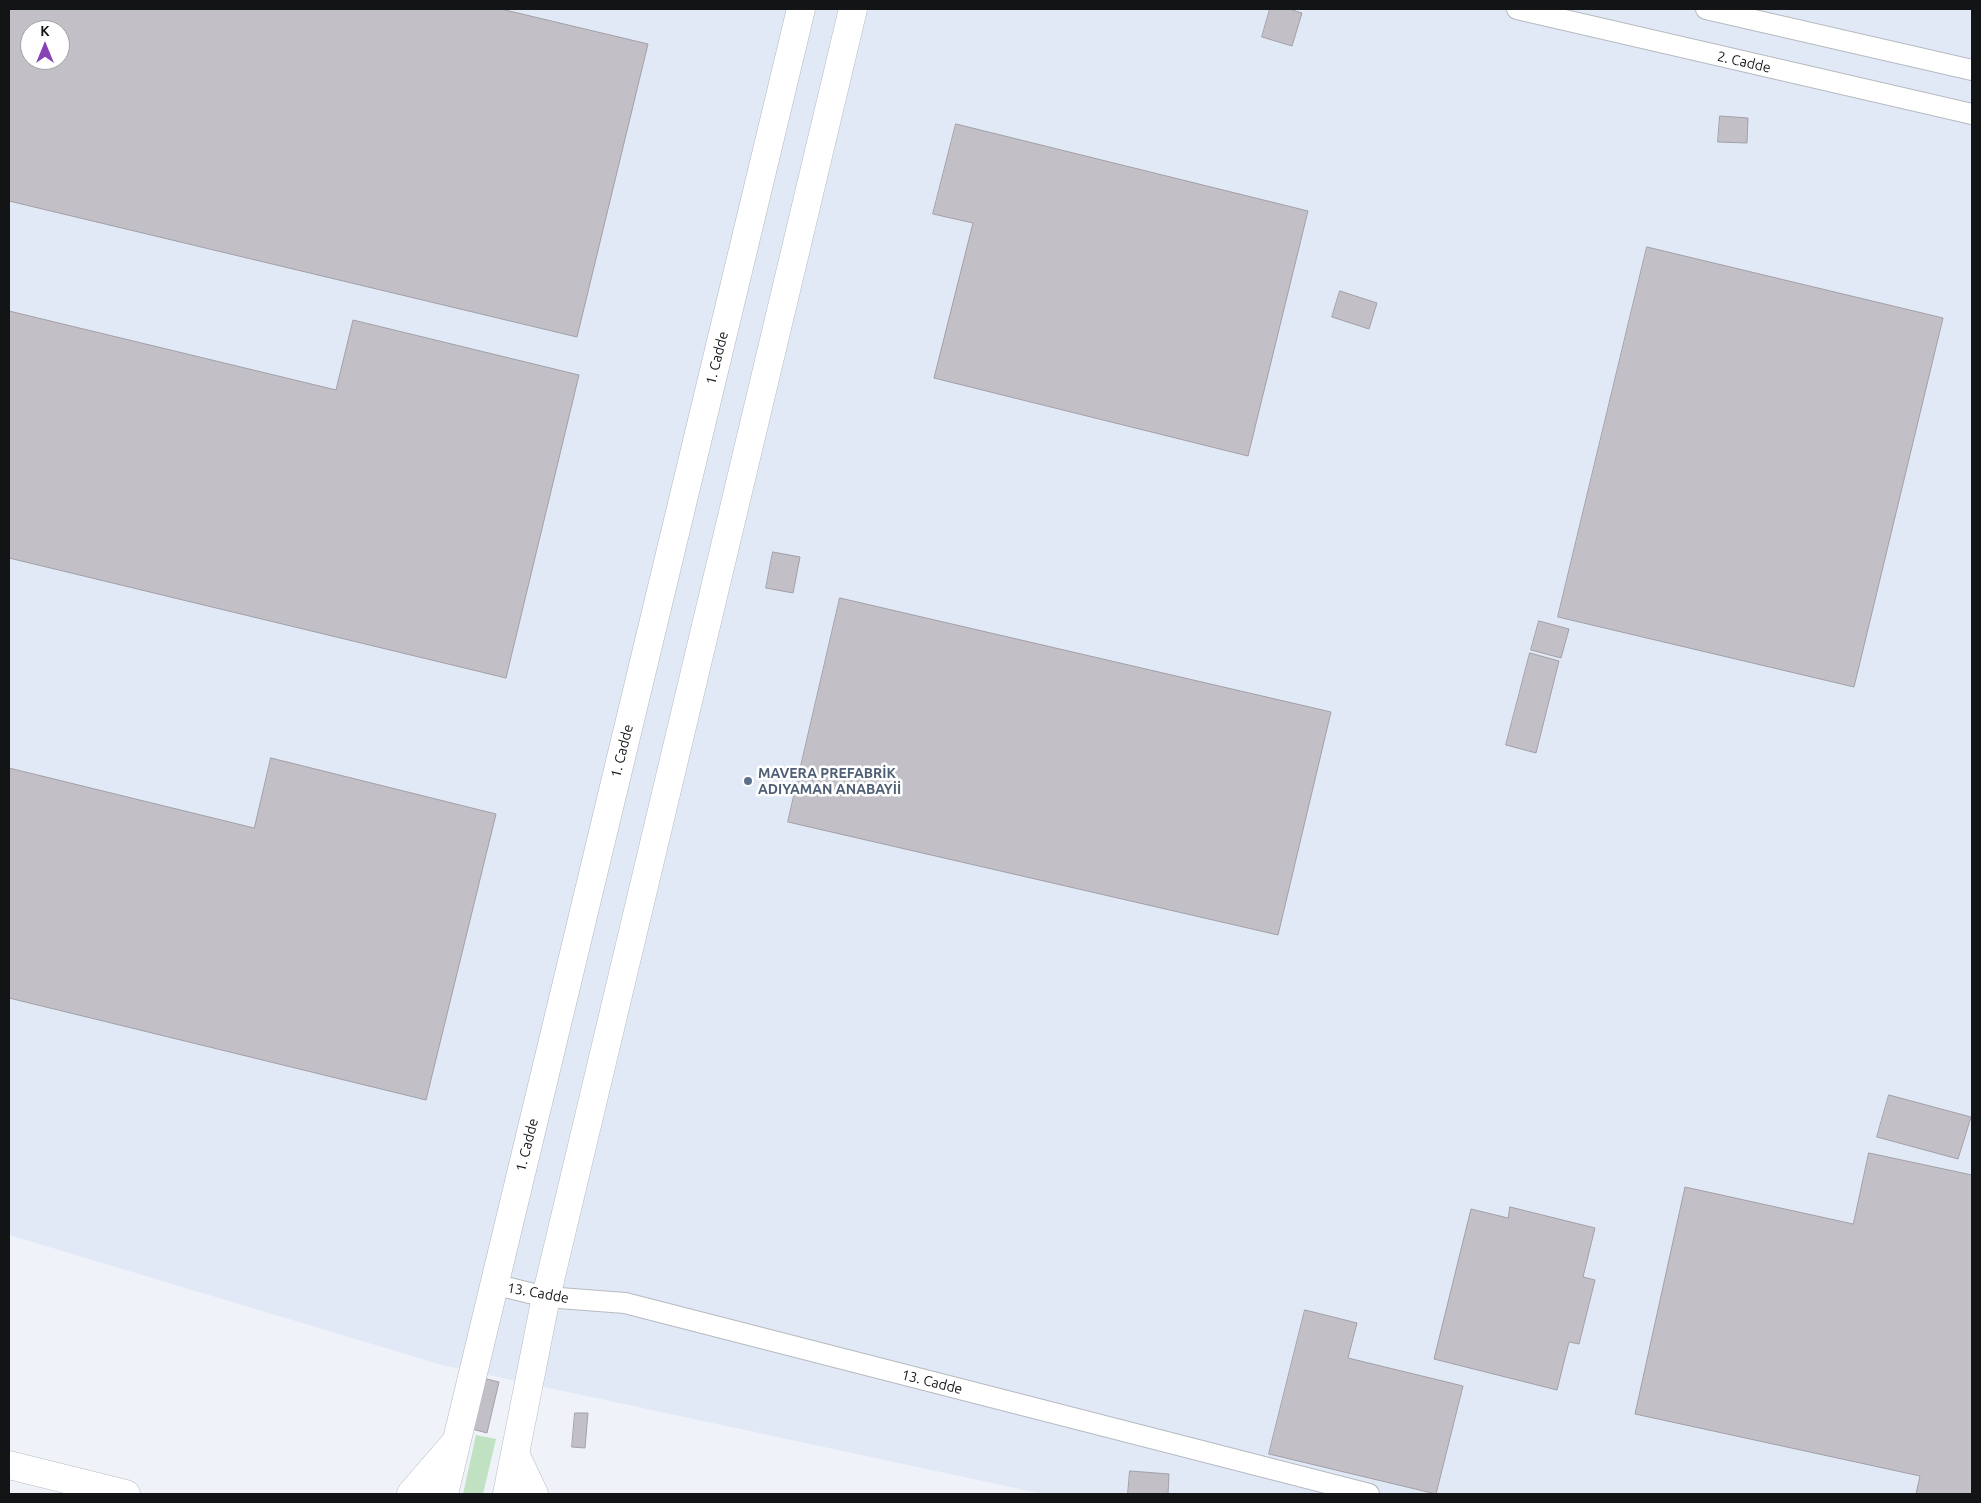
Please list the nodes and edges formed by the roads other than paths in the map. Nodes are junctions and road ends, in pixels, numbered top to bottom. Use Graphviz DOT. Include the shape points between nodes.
graph roads {
  1 [pos="801,9"];
  2 [pos="854,9"];
  3 [pos="1517,9"];
  4 [pos="1706,9"];
  5 [pos="1972,70"];
  6 [pos="1972,114"];
  7 [pos="493,1284"];
  8 [pos="546,1297"];
  9 [pos="455,1443"];
  10 [pos="516,1456"];
  11 [pos="9,1465"];
  12 [pos="9,1473"];
  13 [pos="63,1494"];
  14 [pos="126,1494"];
  15 [pos="411,1494"];
  16 [pos="444,1494"];
  17 [pos="507,1494"];
  18 [pos="534,1494"];
  19 [pos="1369,1494"];
  1 -- 7 [label="street, 1. Cadde"];
  2 -- 8 [label="street"];
  3 -- 6 [label="lane, 2. Cadde"];
  4 -- 5 [label="lane"];
  7 -- 8 [label="lane, 13. Cadde"];
  7 -- 9 [label="street, 1. Cadde"];
  8 -- 10 [label="street"];
  8 -- 19 [label="lane, 13. Cadde" via="625,1303"];
  9 -- 15 [label="street"];
  9 -- 16 [label="street, 1. Cadde"];
  10 -- 17 [label="street"];
  10 -- 18 [label="street"];
  11 -- 14 [label="street"];
  12 -- 13 [label="street"];
}
